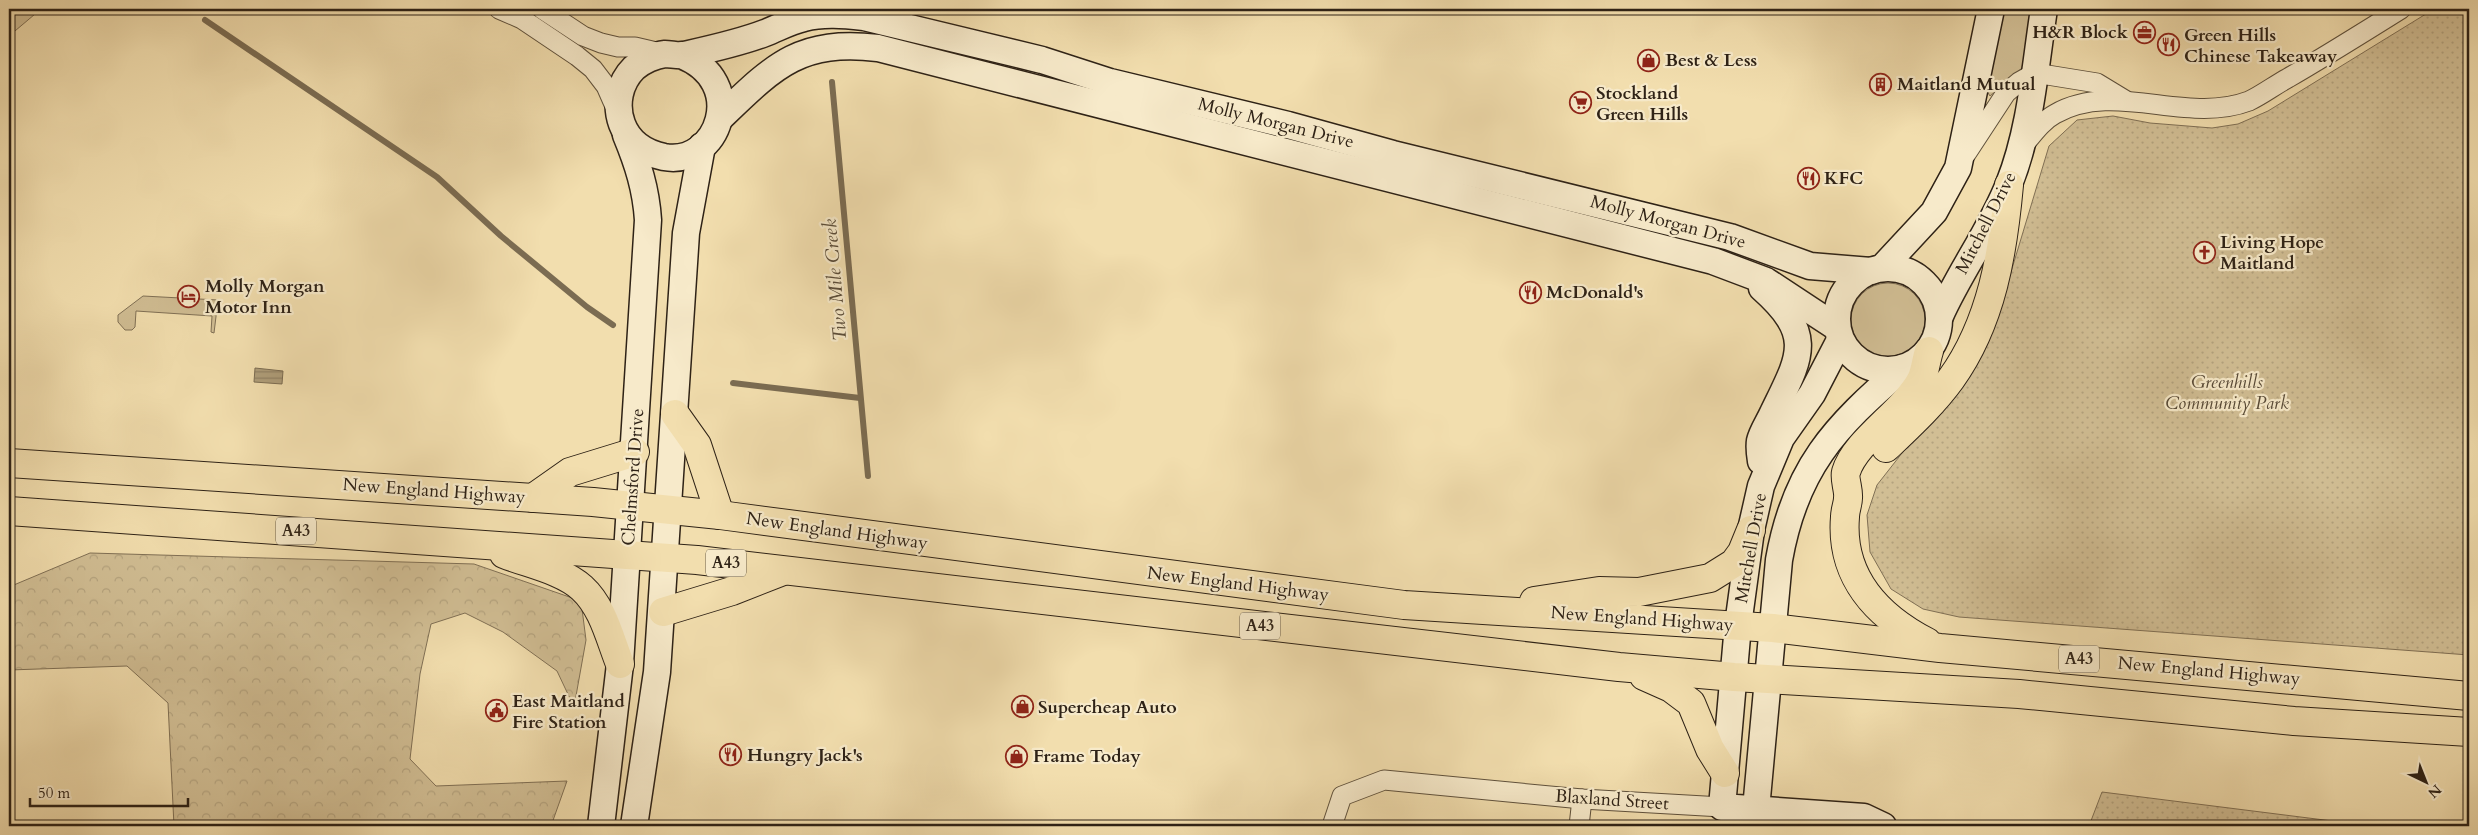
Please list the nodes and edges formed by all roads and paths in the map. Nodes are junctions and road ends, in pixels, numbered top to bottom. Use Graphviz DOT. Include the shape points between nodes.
graph roads {
  1 [pos="499,9"];
  2 [pos="542,9"];
  3 [pos="1991,9"];
  4 [pos="2044,9"];
  5 [pos="2402,9"];
  6 [pos="673,55"];
  7 [pos="2035,73"];
  8 [pos="2125,100"];
  9 [pos="720,118"];
  10 [pos="621,123"];
  11 [pos="702,146"];
  12 [pos="2019,150"];
  13 [pos="1958,168"];
  14 [pos="2009,184"];
  15 [pos="1740,269"];
  16 [pos="1877,270"];
  17 [pos="1940,316"];
  18 [pos="1838,334"];
  19 [pos="1929,351"];
  20 [pos="1903,368"];
  21 [pos="675,414"];
  22 [pos="635,452"];
  23 [pos="9,463"];
  24 [pos="1761,486"];
  25 [pos="1848,497"];
  26 [pos="9,498"];
  27 [pos="533,498"];
  28 [pos="631,506"];
  29 [pos="669,510"];
  30 [pos="9,511"];
  31 [pos="720,515"];
  32 [pos="118,519"];
  33 [pos="1751,530"];
  34 [pos="475,543"];
  35 [pos="628,555"];
  36 [pos="666,558"];
  37 [pos="786,569"];
  38 [pos="1478,609"];
  39 [pos="663,612"];
  40 [pos="1738,626"];
  41 [pos="1773,628"];
  42 [pos="1940,648"];
  43 [pos="620,664"];
  44 [pos="1619,667"];
  45 [pos="1734,677"];
  46 [pos="1768,679"];
  47 [pos="2469,696"];
  48 [pos="2469,732"];
  49 [pos="1725,773"];
  50 [pos="1582,799"];
  51 [pos="1722,806"];
  52 [pos="1756,809"];
  53 [pos="601,826"];
  54 [pos="634,826"];
  55 [pos="1332,826"];
  56 [pos="1578,826"];
  57 [pos="1883,826"];
  1 -- 10 [label="street, Molly Morgan Drive" via="522,19 593,69 606,86"];
  2 -- 6 [label="street, Molly Morgan Drive" via="583,36 601,43"];
  3 -- 13 [label="street"];
  4 -- 7 [label="street, Mitchell Drive"];
  5 -- 8 [label="street" via="2250,100 2218,110"];
  6 -- 9 [label="street, Molly Morgan Drive" via="702,66 717,85 721,101"];
  6 -- 10 [label="street, Molly Morgan Drive" via="649,59 635,67 625,80 618,97"];
  6 -- 16 [label="street, Molly Morgan Drive" via="764,34 804,18 864,17 1042,60 1110,82 1393,154 1706,230 1810,266"];
  7 -- 8 [label="street" via="2097,84"];
  7 -- 12 [label="street, Mitchell Drive"];
  7 -- 13 [label="street" via="2006,93"];
  8 -- 12 [label="street" via="2070,107 2040,126"];
  9 -- 11 [label="street, Molly Morgan Drive" via="714,132"];
  9 -- 15 [label="street, Molly Morgan Drive" via="774,69 798,56 813,50 850,45 878,48"];
  10 -- 11 [label="street, Molly Morgan Drive" via="636,145 651,154 669,158 686,155"];
  10 -- 22 [label="street, Chelmsford Drive" via="639,166 648,220"];
  11 -- 21 [label="street" via="687,227"];
  12 -- 14 [label="street, Mitchell Drive"];
  13 -- 16 [label="street" via="1934,212"];
  14 -- 17 [label="street, Mitchell Drive"];
  14 -- 25 [label="highway" via="1998,273 1969,347 1952,378 1928,407 1874,460"];
  15 -- 18 [label="street, Molly Morgan Drive" via="1788,294"];
  15 -- 24 [label="street" via="1783,309 1797,331 1799,355 1792,377 1760,440"];
  16 -- 17 [label="street" via="1894,268 1909,272 1926,284 1937,302"];
  16 -- 18 [label="street" via="1863,274 1840,300"];
  17 -- 19 [label="street" via="1936,339"];
  18 -- 20 [label="street" via="1860,362 1887,371"];
  18 -- 24 [label="street, Mitchell Drive" via="1812,394 1781,438"];
  19 -- 20 [label="street"];
  19 -- 25 [label="highway" via="1921,380 1909,398 1858,451 1846,472"];
  20 -- 41 [label="street, Mitchell Drive" via="1841,427 1808,471 1785,526"];
  21 -- 29 [label="street"];
  21 -- 31 [label="highway" via="697,444"];
  22 -- 27 [label="highway" via="570,472"];
  22 -- 28 [label="street, Chelmsford Drive"];
  23 -- 27 [label="highway, New England Highway / A43"];
  24 -- 33 [label="street, Mitchell Drive"];
  25 -- 42 [label="highway" via="1845,536 1858,581 1873,605 1890,620"];
  26 -- 32 [label="highway"];
  27 -- 28 [label="highway, New England Highway / A43"];
  28 -- 29 [label="highway, New England Highway / A43"];
  28 -- 35 [label="street, Chelmsford Drive"];
  29 -- 31 [label="highway, New England Highway / A43"];
  29 -- 36 [label="street"];
  30 -- 32 [label="highway, A43"];
  31 -- 38 [label="highway, New England Highway / A43" via="1404,606"];
  32 -- 34 [label="highway, A43"];
  33 -- 38 [label="highway" via="1734,563 1710,578 1639,592 1599,591"];
  33 -- 40 [label="street, Mitchell Drive"];
  34 -- 35 [label="highway, A43"];
  34 -- 43 [label="highway" via="568,578 583,589 602,618"];
  35 -- 36 [label="highway, A43"];
  35 -- 43 [label="street, Chelmsford Drive"];
  36 -- 37 [label="highway, A43"];
  36 -- 39 [label="street"];
  37 -- 39 [label="highway" via="732,591"];
  37 -- 44 [label="highway, A43"];
  38 -- 40 [label="highway, New England Highway / A43"];
  39 -- 54 [label="street"];
  40 -- 41 [label="highway, New England Highway / A43"];
  40 -- 45 [label="street, Mitchell Drive"];
  41 -- 42 [label="highway, New England Highway / A43"];
  41 -- 46 [label="street, Mitchell Drive"];
  42 -- 47 [label="highway, New England Highway / A43"];
  43 -- 53 [label="street, Chelmsford Drive"];
  44 -- 45 [label="highway, A43"];
  44 -- 49 [label="highway" via="1656,680 1691,703 1710,749"];
  45 -- 46 [label="highway, A43"];
  45 -- 49 [label="street, Mitchell Drive"];
  46 -- 48 [label="highway, A43" via="2019,694 2294,721"];
  46 -- 52 [label="street, Mitchell Drive"];
  49 -- 51 [label="street, Mitchell Drive"];
  50 -- 51 [label="street, Blaxland Street"];
  50 -- 55 [label="street, Blaxland Street" via="1384,780 1342,796"];
  50 -- 56 [label="street"];
  51 -- 52 [label="street, Blaxland Street"];
  52 -- 57 [label="street, Blaxland Street" via="1864,817"];
}
